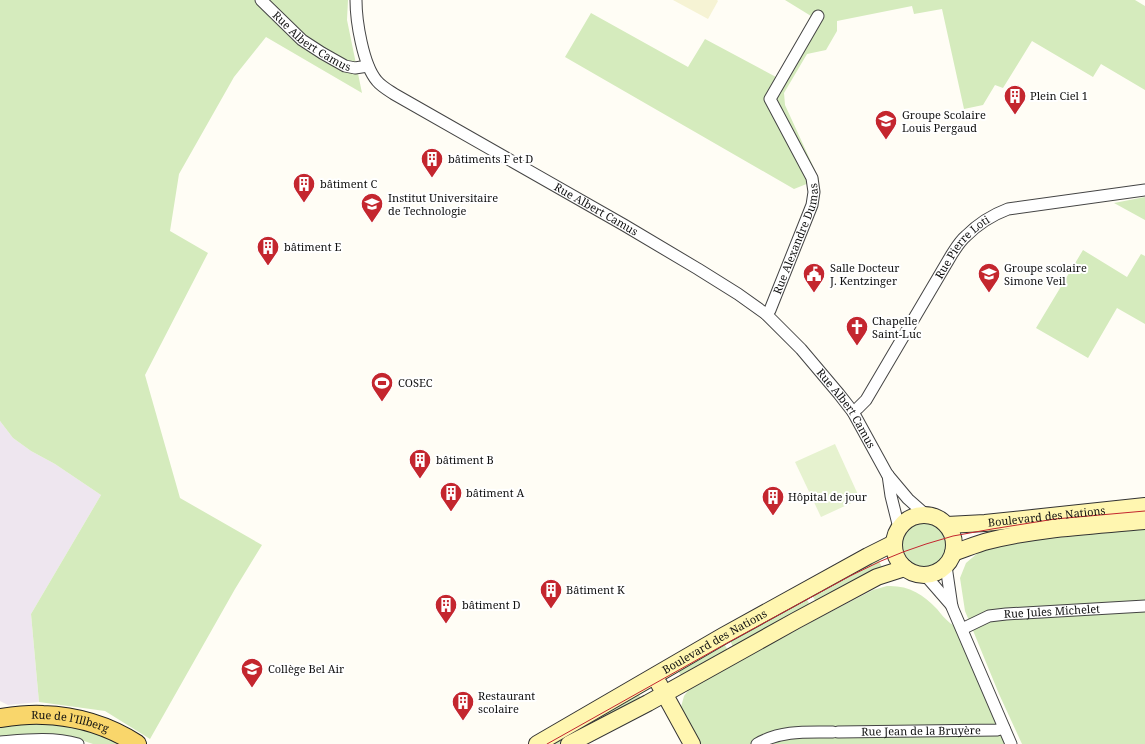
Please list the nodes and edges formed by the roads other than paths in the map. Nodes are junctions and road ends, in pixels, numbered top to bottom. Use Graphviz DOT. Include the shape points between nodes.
graph roads {
  1 [pos="261,0"];
  2 [pos="356,0"];
  3 [pos="818,16"];
  4 [pos="368,66"];
  5 [pos="1145,190"];
  6 [pos="766,314"];
  7 [pos="852,412"];
  8 [pos="887,474"];
  9 [pos="1145,506"];
  10 [pos="925,514"];
  11 [pos="1145,521"];
  12 [pos="947,525"];
  13 [pos="899,528"];
  14 [pos="894,543"];
  15 [pos="950,559"];
  16 [pos="905,568"];
  17 [pos="925,575"];
  18 [pos="1145,606"];
  19 [pos="952,607"];
  20 [pos="962,629"];
  21 [pos="654,676"];
  22 [pos="664,694"];
  23 [pos="0,718"];
  24 [pos="1004,728"];
  25 [pos="0,742"];
  26 [pos="78,744"];
  27 [pos="137,744"];
  28 [pos="537,744"];
  29 [pos="569,744"];
  30 [pos="692,744"];
  31 [pos="757,744"];
  32 [pos="1011,744"];
  1 -- 4 [label="street, Rue Albert Camus" via="302,40 322,53 345,66"];
  2 -- 4 [label="street" via="359,28"];
  3 -- 6 [label="street, Rue Alexandre Dumas" via="770,99 812,178 814,192 812,205 789,265"];
  4 -- 6 [label="street, Rue Albert Camus" via="377,82 394,94 624,225 738,294"];
  5 -- 7 [label="street, Rue Pierre Loti" via="1008,209 978,225 964,237 952,254 866,400"];
  6 -- 7 [label="street, Rue Albert Camus" via="812,361"];
  7 -- 8 [label="street, Rue Albert Camus"];
  8 -- 10 [label="street, Rue Albert Camus"];
  8 -- 13 [label="street, Rue Albert Camus"];
  9 -- 12 [label="main road, Boulevard des Nations"];
  10 -- 12 [label="main road" via="934,516"];
  10 -- 13 [label="main road" via="910,518"];
  11 -- 15 [label="main road, Boulevard des Nations" via="1018,535 988,542"];
  12 -- 15 [label="main road" via="954,543"];
  13 -- 14 [label="main road"];
  14 -- 16 [label="main road" via="898,560"];
  14 -- 21 [label="main road, Boulevard des Nations"];
  15 -- 17 [label="main road" via="937,572"];
  15 -- 19 [label="street"];
  16 -- 17 [label="main road" via="914,574"];
  16 -- 22 [label="main road, Boulevard des Nations" via="877,577"];
  17 -- 19 [label="street"];
  18 -- 20 [label="street, Rue Jules Michelet" via="1000,614 989,616"];
  19 -- 20 [label="street"];
  20 -- 24 [label="street"];
  21 -- 22 [label="main road"];
  21 -- 28 [label="main road, Boulevard des Nations"];
  22 -- 29 [label="main road, Boulevard des Nations"];
  22 -- 30 [label="main road"];
  23 -- 27 [label="main road, Rue de l'Illberg" via="42,715 69,717 111,730"];
  24 -- 31 [label="street, Rue Jean de la Bruyère" via="800,732 781,734"];
  24 -- 32 [label="street"];
  25 -- 26 [label="street" via="60,740"];
}
